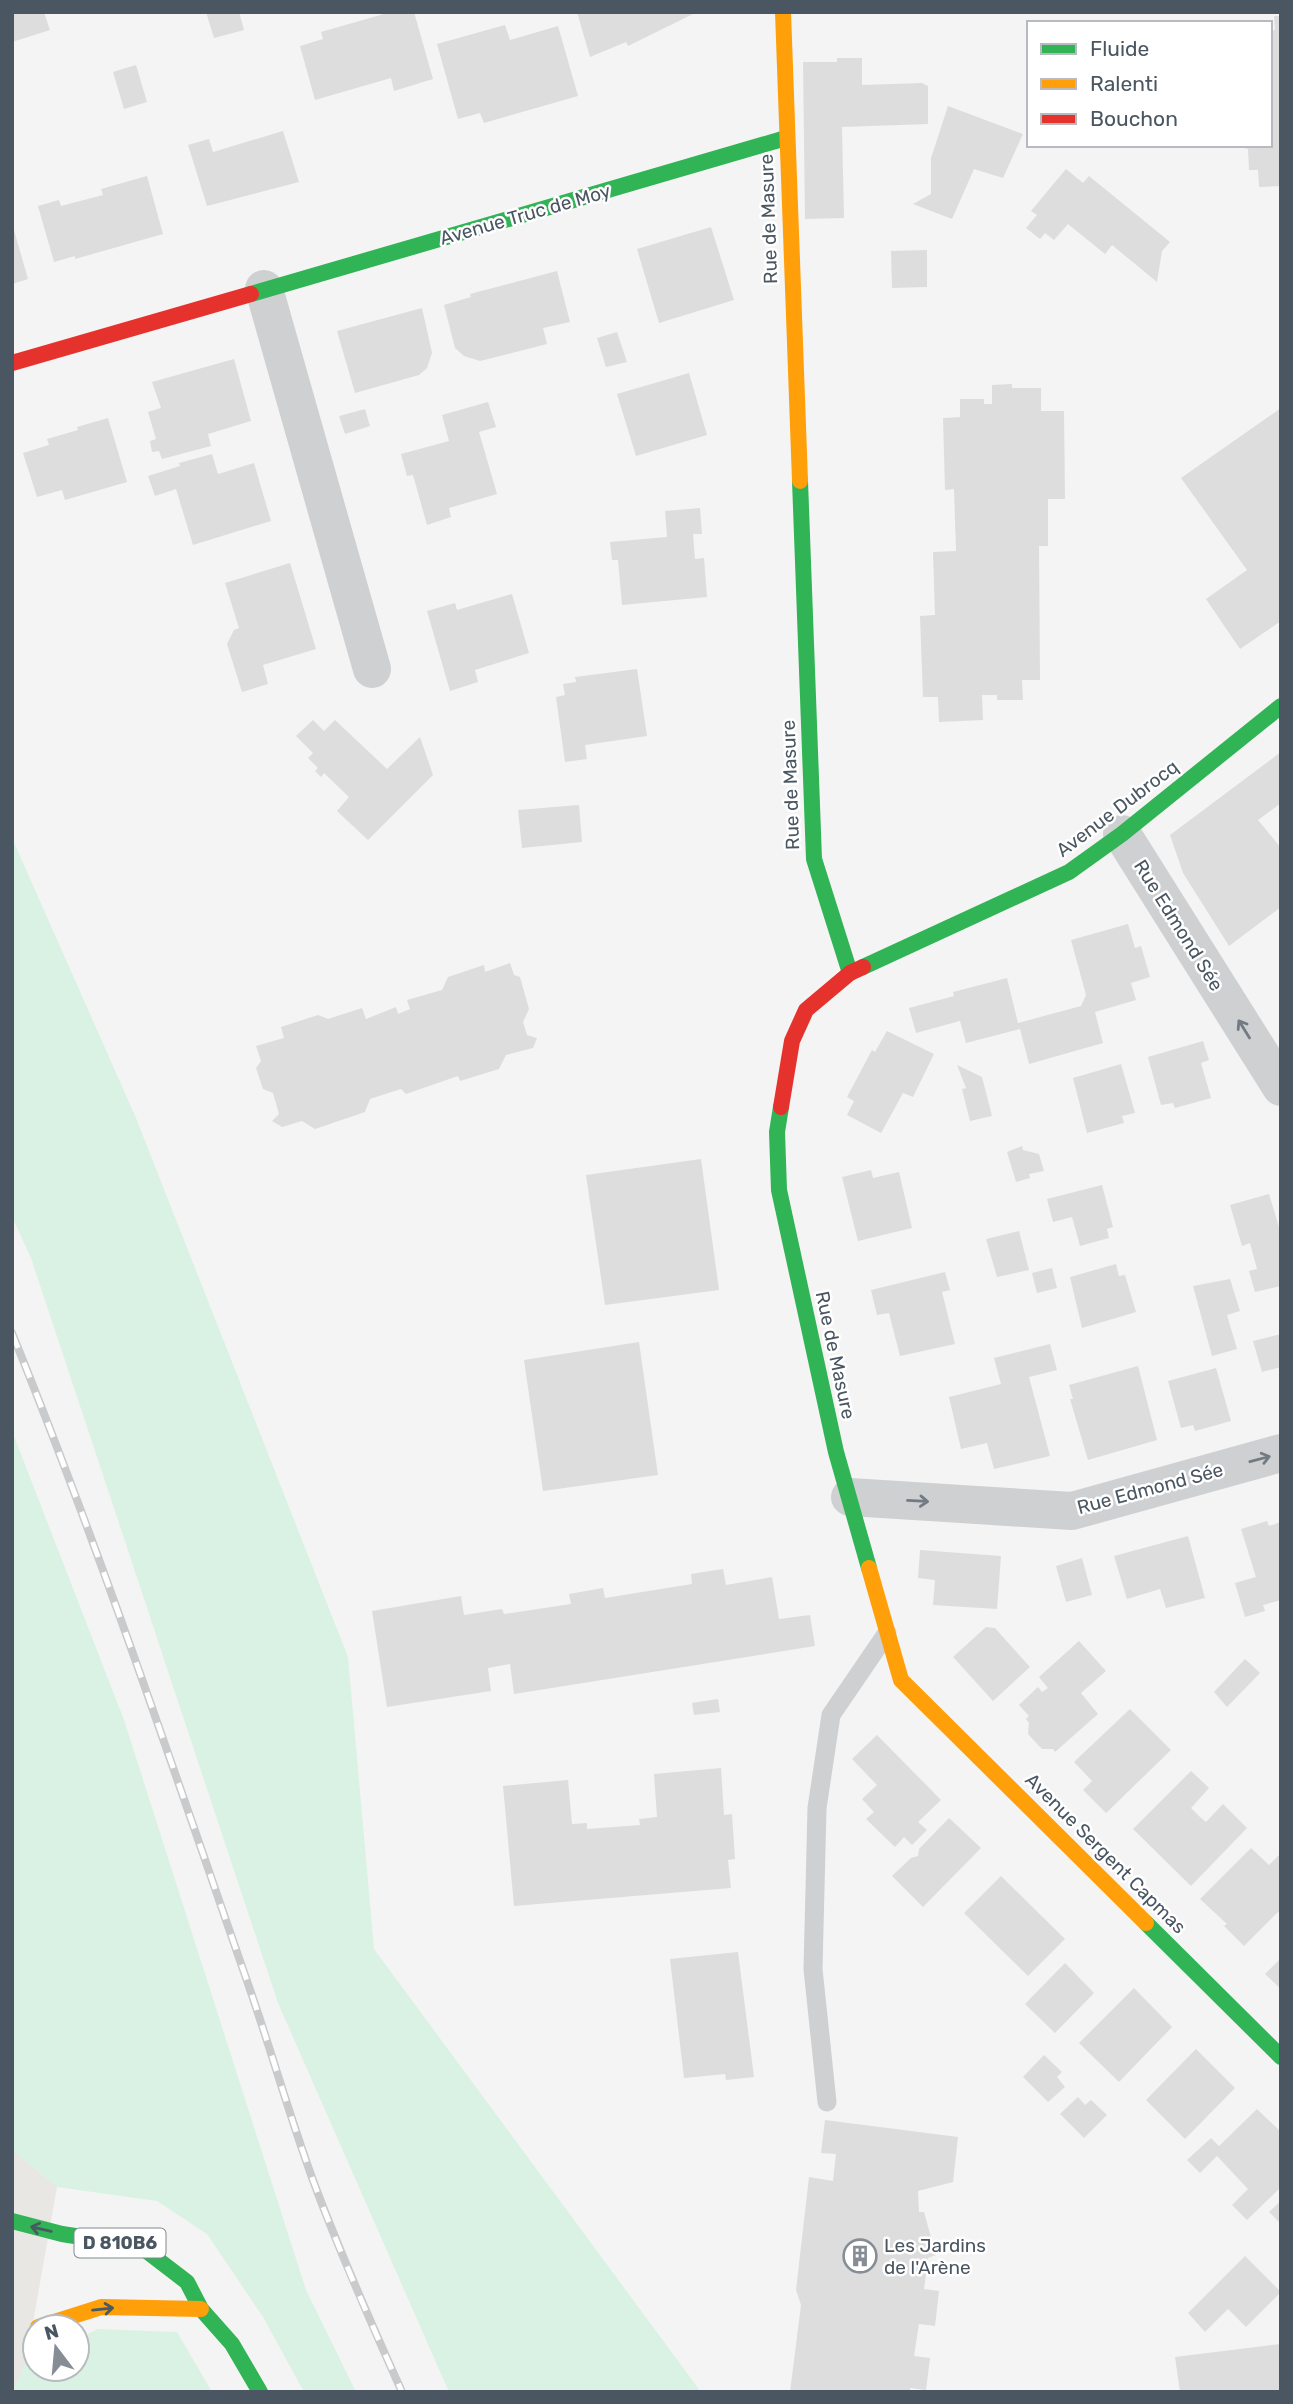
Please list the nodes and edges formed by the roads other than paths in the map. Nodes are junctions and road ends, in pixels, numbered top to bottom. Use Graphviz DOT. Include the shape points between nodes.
graph roads {
  1 [pos="783,12"];
  2 [pos="786,138"];
  3 [pos="264,289"];
  4 [pos="12,362"];
  5 [pos="372,670"];
  6 [pos="1281,706"];
  7 [pos="1122,834"];
  8 [pos="850,973"];
  9 [pos="1281,1087"];
  10 [pos="1281,1453"];
  11 [pos="850,1497"];
  12 [pos="887,1633"];
  13 [pos="901,1680"];
  14 [pos="1281,2057"];
  15 [pos="827,2102"];
  16 [pos="12,2221"];
  17 [pos="201,2309"];
  18 [pos="85,2313"];
  19 [pos="260,2392"];
  1 -- 2 [label="street, Rue de Masure"];
  2 -- 3 [label="street, Avenue Truc de Moy"];
  2 -- 8 [label="street, Rue de Masure" via="814,859"];
  3 -- 4 [label="street, Avenue Truc de Moy"];
  3 -- 5 [label="street"];
  6 -- 7 [label="street, Avenue Dubrocq"];
  7 -- 8 [label="street, Avenue Dubrocq" via="1069,872"];
  9 -- 7 [label="street, Rue Edmond Sée, one-way"];
  8 -- 11 [label="street, Rue de Masure" via="806,1010 792,1041 777,1132 779,1190 836,1452"];
  11 -- 10 [label="street, Rue Edmond Sée, one-way" via="1072,1511"];
  11 -- 12 [label="street, Rue de Masure"];
  12 -- 13 [label="street, Rue de Masure"];
  12 -- 15 [label="lane" via="831,1715 817,1808 813,1969"];
  13 -- 14 [label="street, Avenue Sergent Capmas"];
  17 -- 16 [label="street, D 810B6, one-way" via="187,2282 140,2246"];
  18 -- 17 [label="street, one-way" via="101,2308"];
  17 -- 19 [label="street, D 810B6" via="232,2344"];
}
